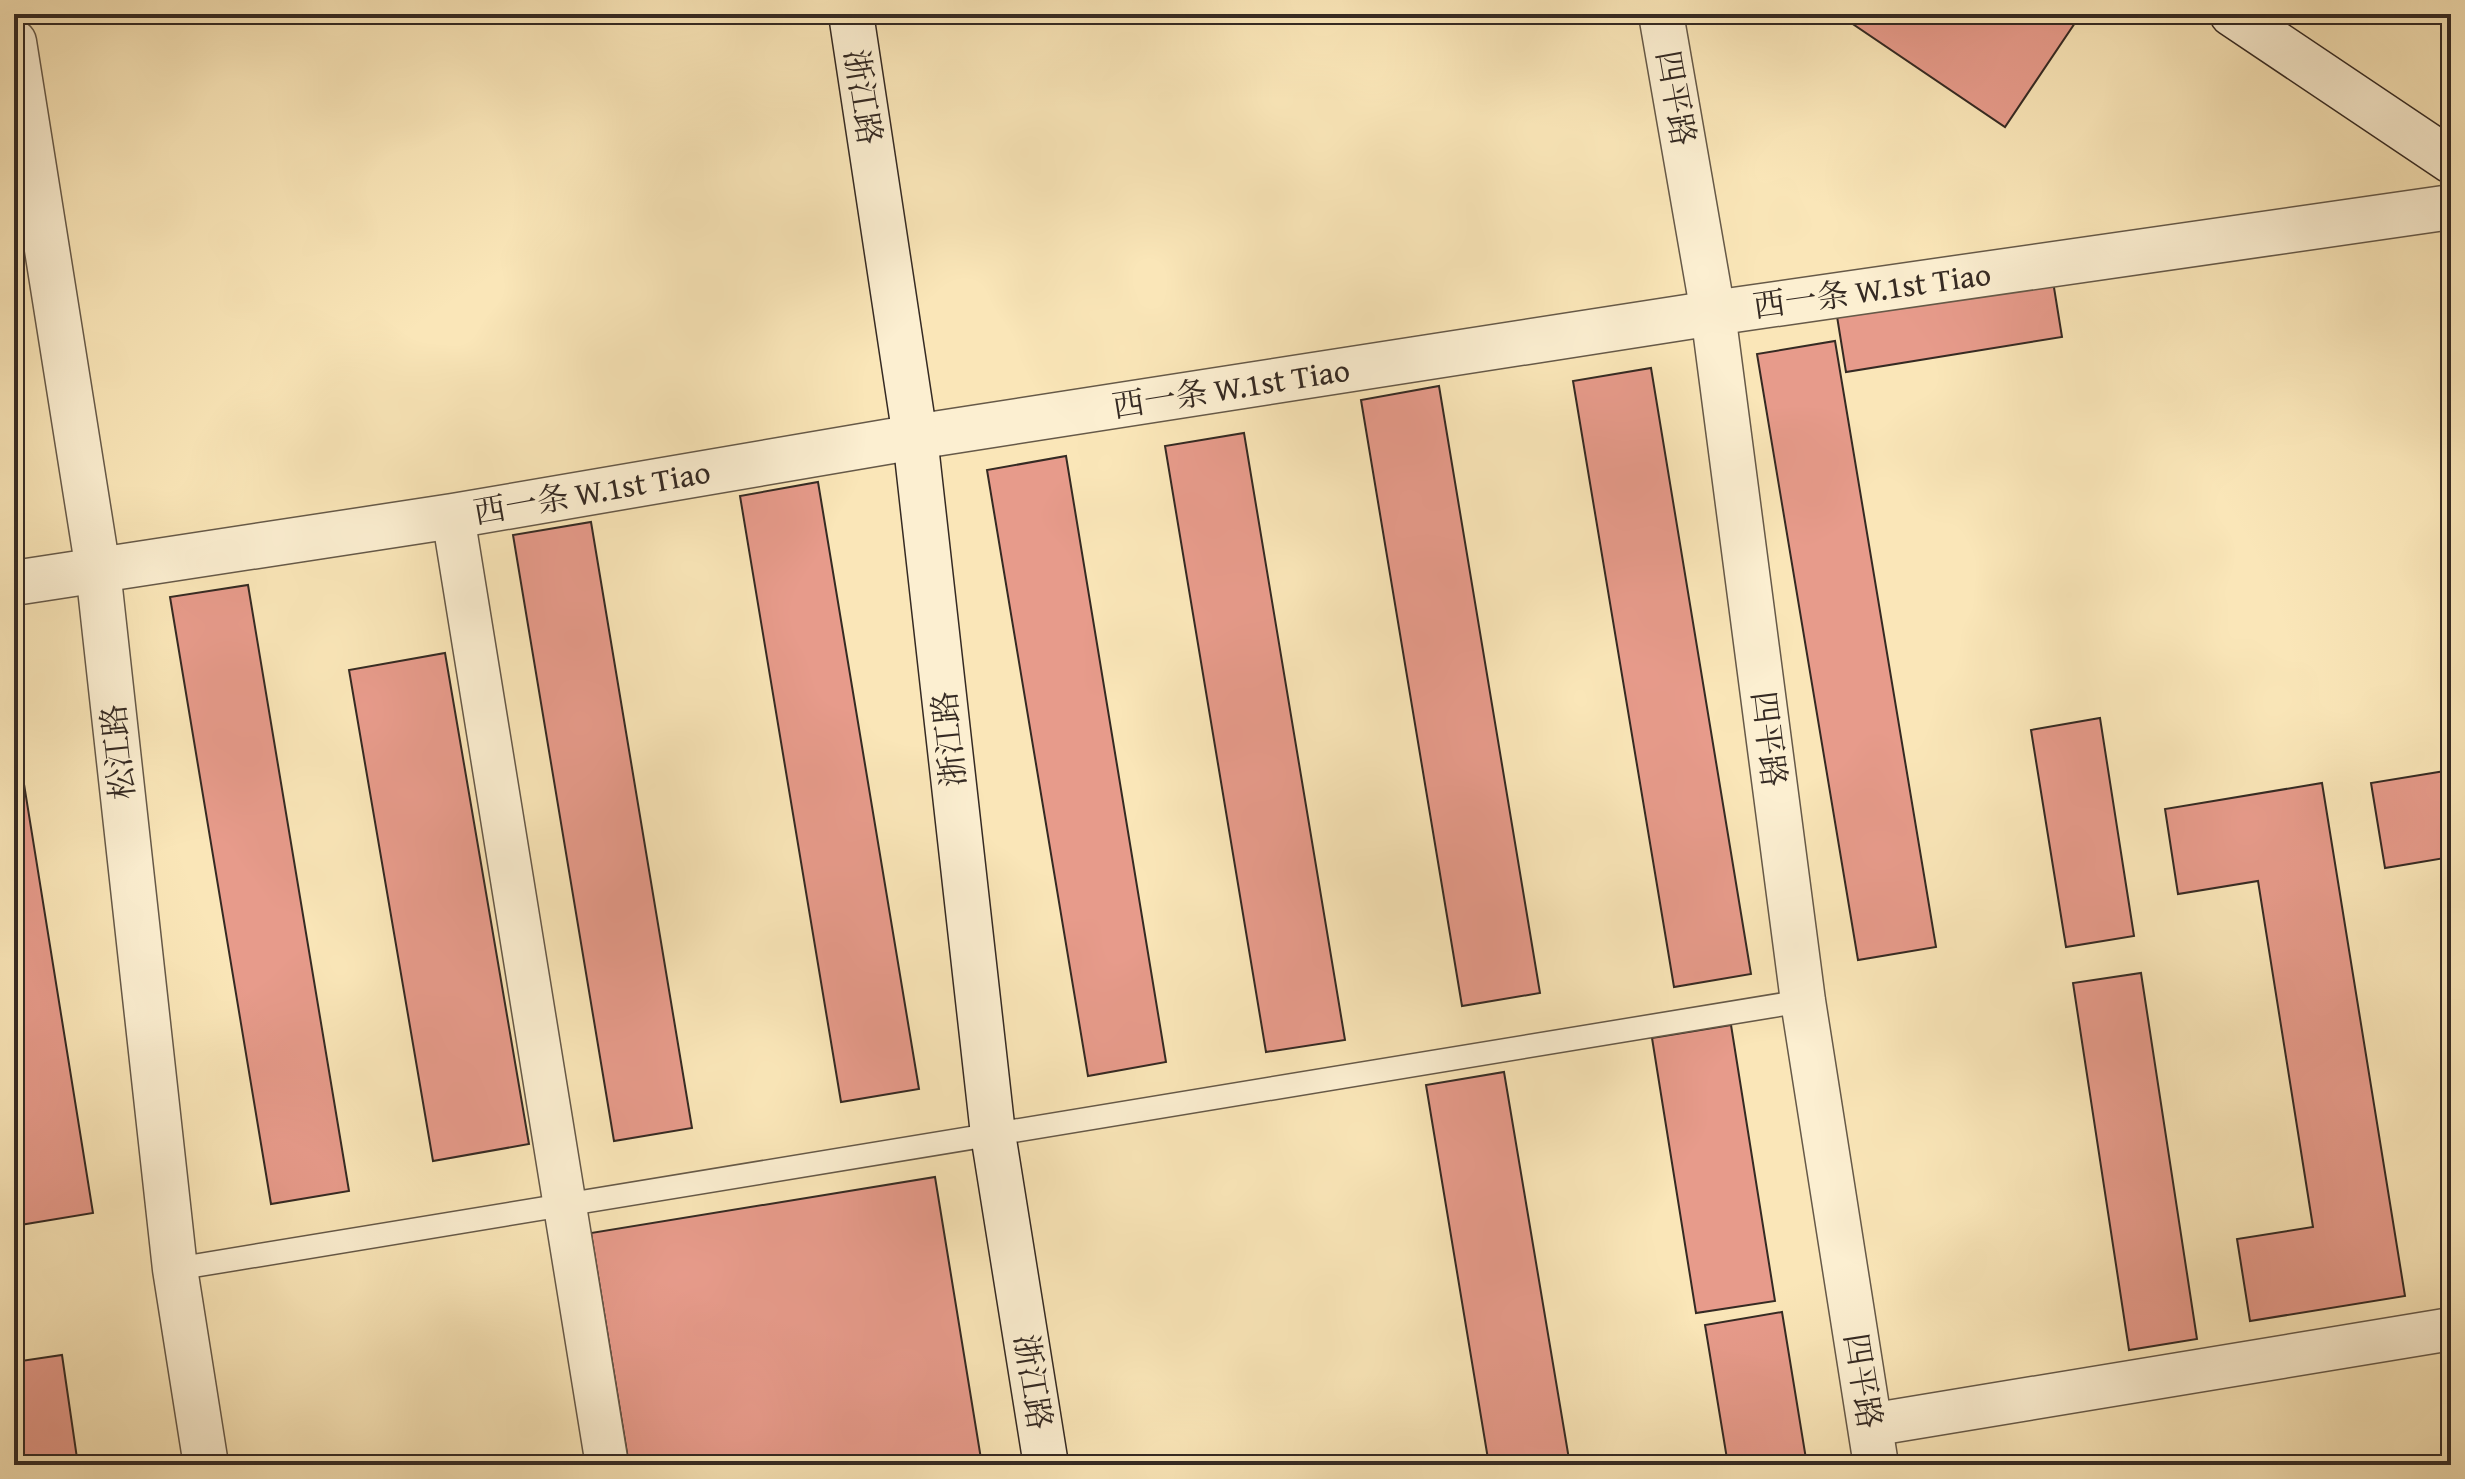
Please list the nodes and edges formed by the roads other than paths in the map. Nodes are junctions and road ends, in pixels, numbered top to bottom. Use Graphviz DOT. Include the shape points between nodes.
graph roads {
  1 [pos="851,14"];
  2 [pos="1661,14"];
  3 [pos="2232,14"];
  4 [pos="14,42"];
  5 [pos="2451,161"];
  6 [pos="2451,207"];
  7 [pos="1713,313"];
  8 [pos="915,437"];
  9 [pos="453,516"];
  10 [pos="98,570"];
  11 [pos="14,583"];
  12 [pos="1803,1001"];
  13 [pos="993,1134"];
  14 [pos="566,1205"];
  15 [pos="175,1269"];
  16 [pos="2451,1329"];
  17 [pos="1873,1445"];
  18 [pos="206,1465"];
  19 [pos="607,1465"];
  20 [pos="1046,1465"];
  1 -- 8 [label="street, 浙江路"];
  2 -- 7 [label="street, 四平路"];
  3 -- 5 [label="street"];
  4 -- 10 [label="street, 松江路"];
  6 -- 7 [label="street, 西一条 W.1st Tiao"];
  7 -- 8 [label="street, 西一条 W.1st Tiao"];
  7 -- 12 [label="street, 四平路"];
  8 -- 9 [label="street, 西一条 W.1st Tiao"];
  8 -- 13 [label="street, 浙江路"];
  9 -- 10 [label="street, 西一条 W.1st Tiao"];
  9 -- 14 [label="street"];
  10 -- 11 [label="street, 西一条 W.1st Tiao"];
  10 -- 15 [label="street, 松江路"];
  12 -- 13 [label="lane"];
  12 -- 17 [label="street, 四平路"];
  13 -- 14 [label="lane"];
  13 -- 20 [label="street, 浙江路"];
  14 -- 15 [label="lane"];
  14 -- 19 [label="street"];
  15 -- 18 [label="street, 松江路"];
  16 -- 17 [label="street"];
}
